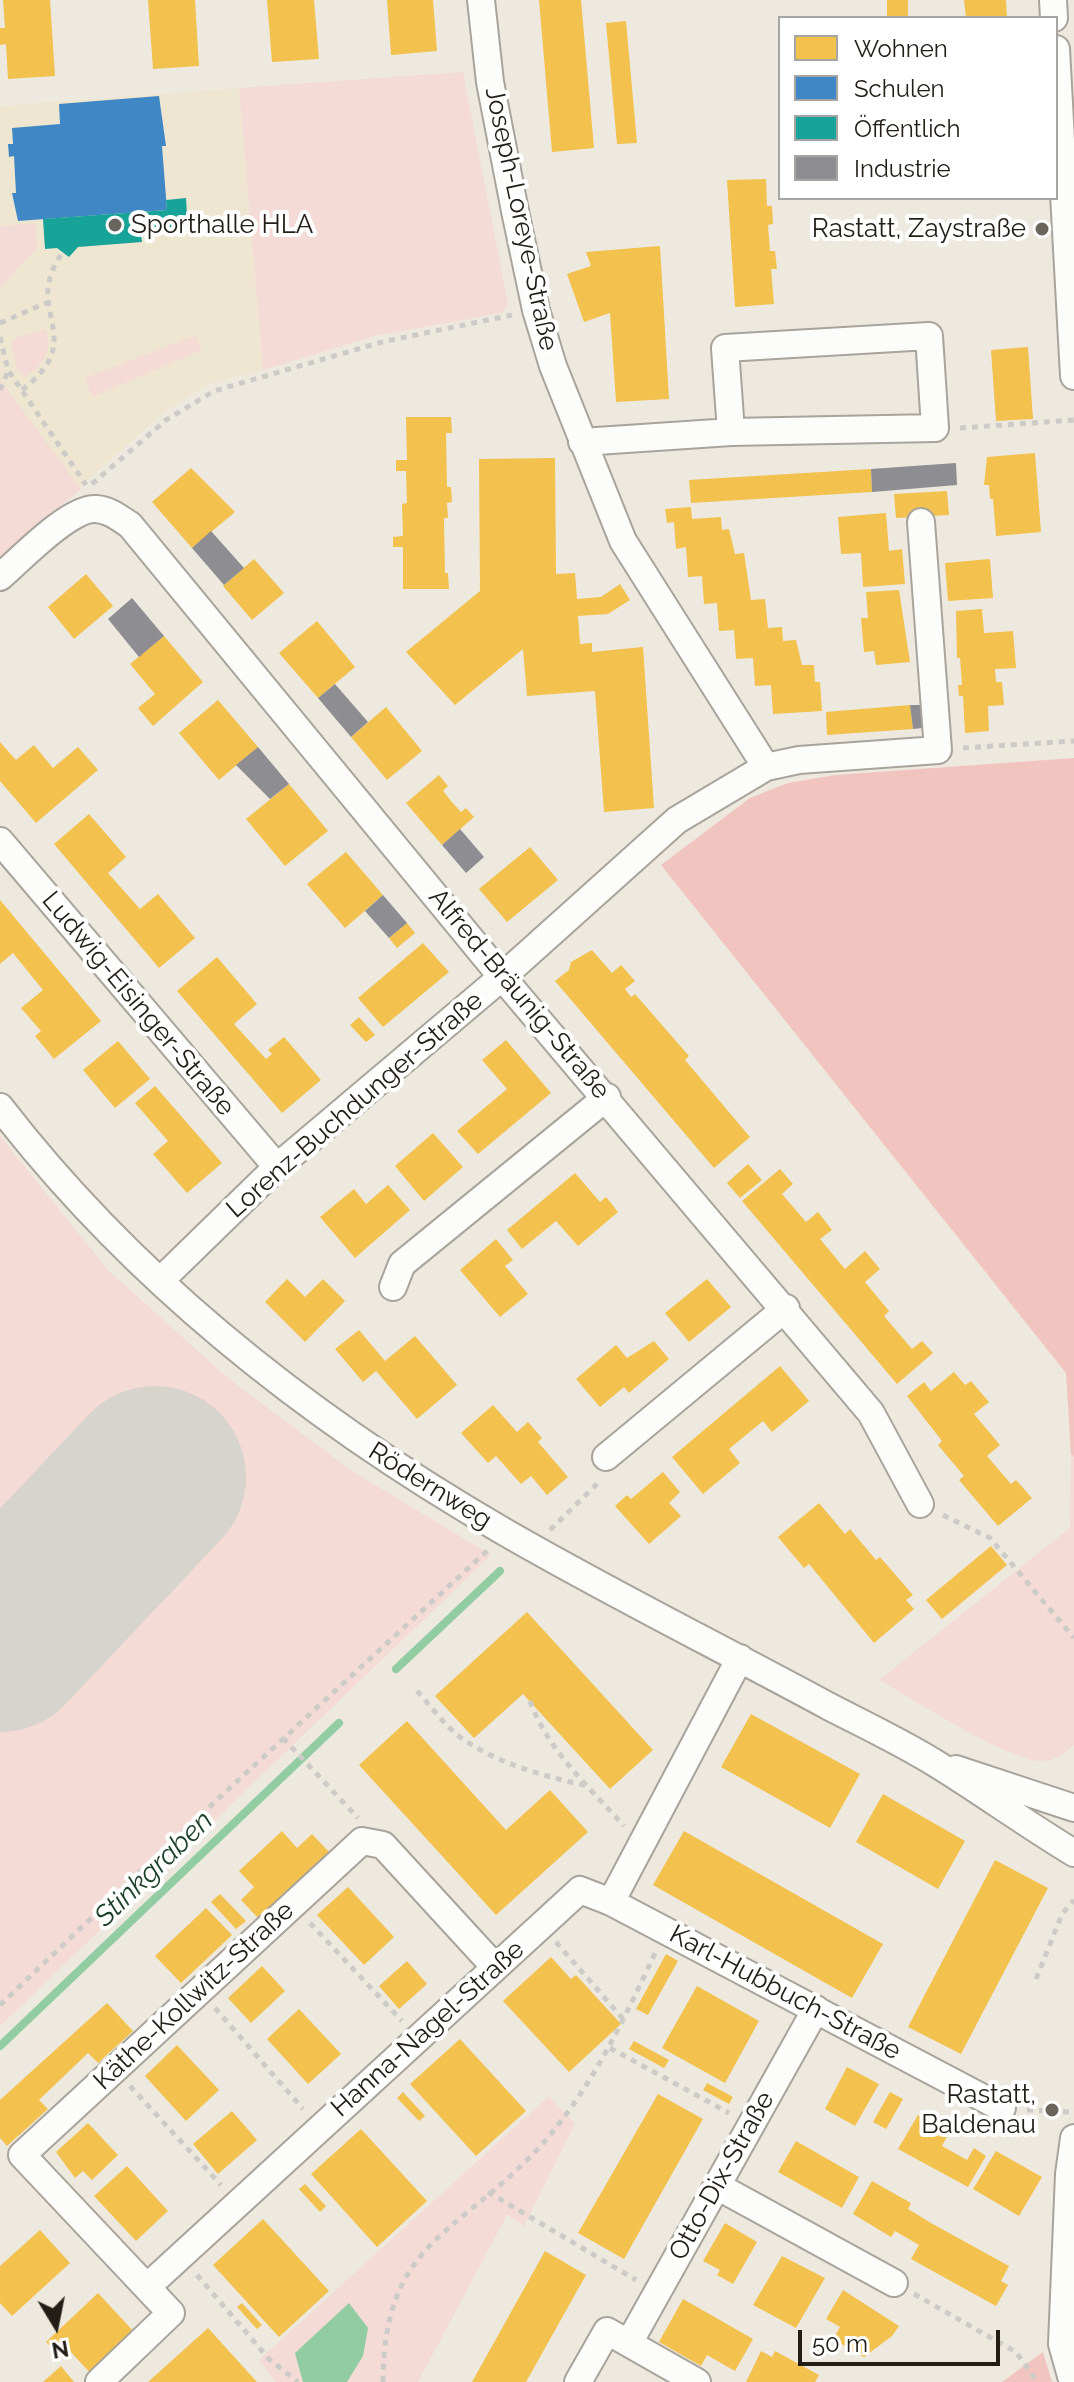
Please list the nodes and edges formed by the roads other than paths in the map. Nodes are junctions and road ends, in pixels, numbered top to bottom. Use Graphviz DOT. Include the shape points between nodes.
graph roads {
  1 [pos="481,0"];
  2 [pos="1058,85"];
  3 [pos="1074,376"];
  4 [pos="731,432"];
  5 [pos="582,442"];
  6 [pos="921,522"];
  7 [pos="0,577"];
  8 [pos="766,767"];
  9 [pos="0,841"];
  10 [pos="502,977"];
  11 [pos="607,1097"];
  12 [pos="0,1107"];
  13 [pos="277,1167"];
  14 [pos="160,1281"];
  15 [pos="393,1287"];
  16 [pos="786,1308"];
  17 [pos="606,1457"];
  18 [pos="920,1504"];
  19 [pos="740,1658"];
  20 [pos="935,1763"];
  21 [pos="1074,1808"];
  22 [pos="1074,1853"];
  23 [pos="611,1902"];
  24 [pos="495,1967"];
  25 [pos="816,2009"];
  26 [pos="1002,2108"];
  27 [pos="1074,2138"];
  28 [pos="717,2186"];
  29 [pos="894,2283"];
  30 [pos="148,2286"];
  31 [pos="629,2343"];
  32 [pos="657,2372"];
  33 [pos="1072,2375"];
  34 [pos="99,2382"];
  35 [pos="578,2382"];
  36 [pos="697,2382"];
  1 -- 5 [label="street, Joseph-Loreye-Straße" via="490,82 536,310"];
  2 -- 3 [label="street"];
  4 -- 4 [label="street" via="935,428 929,336 725,348"];
  4 -- 5 [label="street"];
  5 -- 8 [label="street, Joseph-Loreye-Straße" via="623,541"];
  6 -- 8 [label="street, Lorenz-Buchdunger-Straße" via="938,750"];
  7 -- 10 [label="street, Alfred-Bräunig-Straße" via="91,498 130,525"];
  8 -- 10 [label="street, Lorenz-Buchdunger-Straße" via="677,820"];
  9 -- 13 [label="street, Ludwig-Eisinger-Straße"];
  10 -- 11 [label="street, Alfred-Bräunig-Straße"];
  10 -- 13 [label="street, Lorenz-Buchdunger-Straße"];
  11 -- 15 [label="street" via="402,1264"];
  11 -- 16 [label="street, Alfred-Bräunig-Straße"];
  12 -- 14 [label="street, Rödernweg" via="52,1175"];
  13 -- 14 [label="street, Lorenz-Buchdunger-Straße"];
  14 -- 19 [label="street, Rödernweg" via="297,1397 396,1468"];
  16 -- 17 [label="street"];
  16 -- 18 [label="street, Alfred-Bräunig-Straße" via="871,1413"];
  19 -- 20 [label="street, Rödernweg"];
  19 -- 23 [label="street"];
  20 -- 21 [label="street, Rödernweg"];
  20 -- 22 [label="street, Rödernweg"];
  23 -- 24 [label="street, Hanna-Nagel-Straße" via="580,1890"];
  23 -- 25 [label="street, Karl-Hubbuch-Straße"];
  24 -- 30 [label="street, Hanna-Nagel-Straße"];
  24 -- 30 [label="street, Käthe-Kollwitz-Straße" via="383,1845 362,1841 22,2155"];
  25 -- 26 [label="street, Karl-Hubbuch-Straße"];
  25 -- 28 [label="street, Otto-Dix-Straße"];
  27 -- 33 [label="street" via="1062,2344"];
  28 -- 29 [label="street"];
  28 -- 31 [label="street, Otto-Dix-Straße"];
  30 -- 34 [label="street" via="171,2313"];
  31 -- 32 [label="street"];
  31 -- 35 [label="street" via="607,2331"];
  32 -- 36 [label="street"];
}
